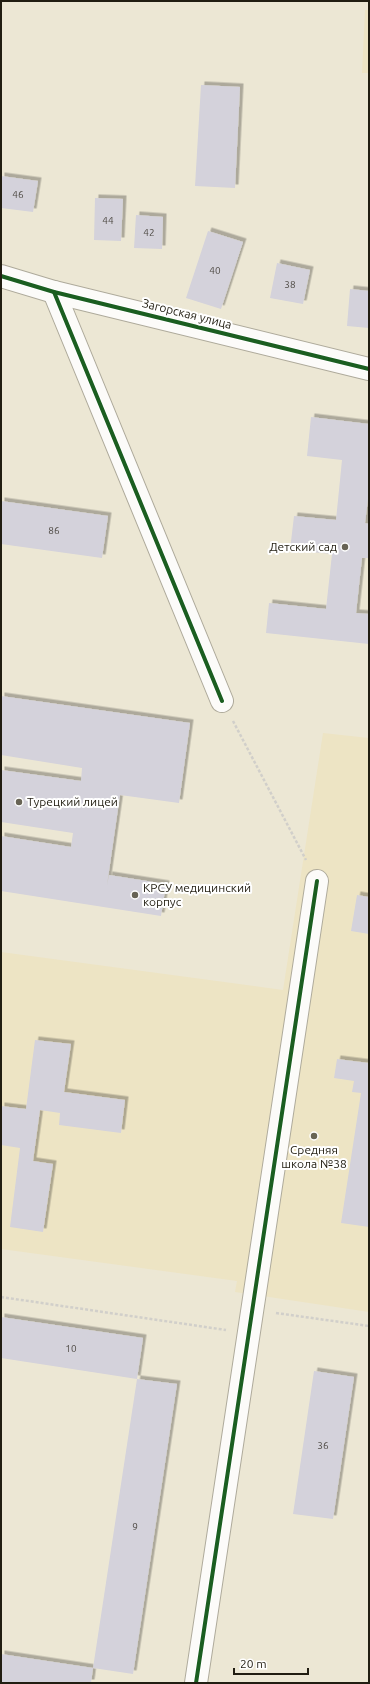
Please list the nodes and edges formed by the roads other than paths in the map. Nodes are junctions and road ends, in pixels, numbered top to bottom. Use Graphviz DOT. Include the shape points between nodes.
graph roads {
  1 [pos="1,276"];
  2 [pos="54,292"];
  3 [pos="369,369"];
  4 [pos="222,701"];
  5 [pos="317,881"];
  6 [pos="196,1683"];
  1 -- 2 [label="street, Загорская улица"];
  2 -- 3 [label="street, Загорская улица"];
  2 -- 4 [label="street"];
  5 -- 6 [label="street"];
}
